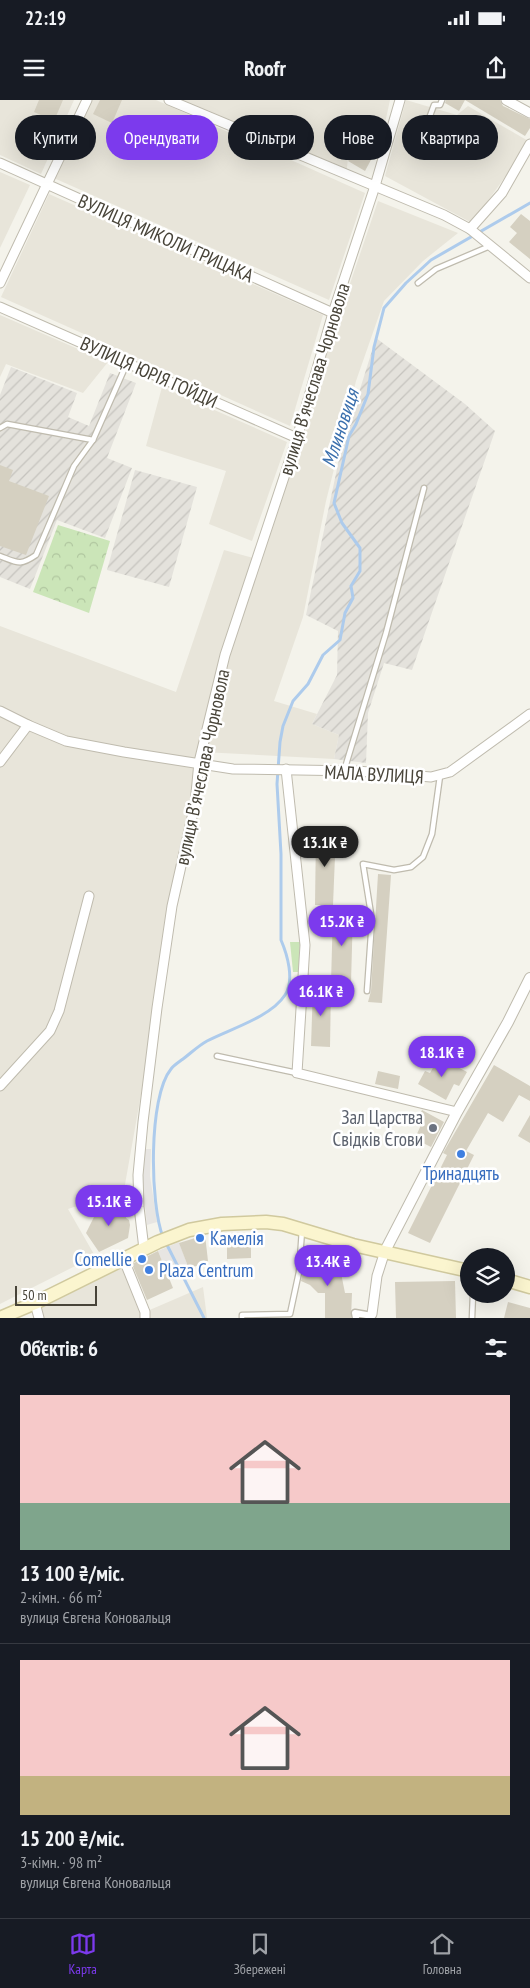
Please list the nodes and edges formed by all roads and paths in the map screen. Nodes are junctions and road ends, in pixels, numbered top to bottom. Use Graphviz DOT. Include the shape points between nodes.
graph roads {
  1 [pos="87,100"];
  2 [pos="169,100"];
  3 [pos="400,100"];
  4 [pos="442,100"];
  5 [pos="506,100"];
  6 [pos="530,114"];
  7 [pos="431,115"];
  8 [pos="530,144"];
  9 [pos="0,163"];
  10 [pos="46,184"];
  11 [pos="375,186"];
  12 [pos="470,229"];
  13 [pos="488,244"];
  14 [pos="530,278"];
  15 [pos="0,283"];
  16 [pos="418,283"];
  17 [pos="0,307"];
  18 [pos="332,312"];
  19 [pos="126,363"];
  20 [pos="0,428"];
  21 [pos="297,438"];
  22 [pos="93,440"];
  23 [pos="424,488"];
  24 [pos="0,556"];
  25 [pos="0,710"];
  26 [pos="530,714"];
  27 [pos="28,726"];
  28 [pos="0,762"];
  29 [pos="199,762"];
  30 [pos="286,769"];
  31 [pos="344,771"];
  32 [pos="440,776"];
  33 [pos="89,896"];
  34 [pos="530,978"];
  35 [pos="367,991"];
  36 [pos="217,1056"];
  37 [pos="297,1073"];
  38 [pos="0,1086"];
  39 [pos="457,1112"];
  40 [pos="302,1229"];
  41 [pos="144,1249"];
  42 [pos="385,1251"];
  43 [pos="124,1260"];
  44 [pos="460,1269"];
  45 [pos="515,1283"];
  46 [pos="530,1287"];
  47 [pos="35,1303"];
  48 [pos="473,1303"];
  49 [pos="372,1316"];
  50 [pos="0,1318"];
  51 [pos="39,1318"];
  52 [pos="145,1318"];
  53 [pos="242,1318"];
  54 [pos="356,1318"];
  55 [pos="472,1318"];
  1 -- 10 [label="street"];
  2 -- 11 [label="street"];
  3 -- 11 [label="street, вулиця Вʼячеслава Чорновола"];
  4 -- 7 [label="lane" via="440,105 434,106"];
  5 -- 6 [label="street"];
  8 -- 12 [label="street" via="502,193"];
  9 -- 10 [label="street, ВУЛИЦЯ МИКОЛИ ГРИЦАКА"];
  10 -- 15 [label="street"];
  10 -- 18 [label="street, ВУЛИЦЯ МИКОЛИ ГРИЦАКА"];
  11 -- 12 [label="street"];
  11 -- 18 [label="street, вулиця Вʼячеслава Чорновола"];
  12 -- 13 [label="street"];
  13 -- 14 [label="street"];
  13 -- 16 [label="lane" via="436,270"];
  17 -- 19 [label="street, ВУЛИЦЯ ЮРІЯ ГОЙДИ"];
  18 -- 21 [label="street, вулиця Вʼячеслава Чорновола"];
  19 -- 21 [label="street, ВУЛИЦЯ ЮРІЯ ГОЙДИ"];
  19 -- 22 [label="lane"];
  20 -- 22 [label="lane" via="7,424"];
  21 -- 29 [label="street, вулиця Вʼячеслава Чорновола" via="225,655"];
  22 -- 24 [label="lane" via="74,466 36,555 25,563"];
  23 -- 31 [label="lane" via="386,633"];
  25 -- 27 [label="street, МАЛА ВУЛИЦЯ"];
  26 -- 32 [label="street, МАЛА ВУЛИЦЯ" via="488,746"];
  27 -- 28 [label="street"];
  27 -- 29 [label="street, МАЛА ВУЛИЦЯ" via="66,741"];
  29 -- 30 [label="street, МАЛА ВУЛИЦЯ" via="233,768"];
  29 -- 41 [label="street, вулиця Вʼячеслава Чорновола" via="195,804 171,915 143,1122 138,1175"];
  30 -- 31 [label="street, МАЛА ВУЛИЦЯ"];
  30 -- 37 [label="street" via="305,945"];
  31 -- 32 [label="street, МАЛА ВУЛИЦЯ"];
  32 -- 35 [label="lane" via="432,834 423,857 411,866 394,870 363,864 372,920"];
  33 -- 38 [label="street" via="59,1011 50,1031"];
  34 -- 39 [label="street"];
  36 -- 37 [label="lane"];
  37 -- 39 [label="street"];
  39 -- 42 [label="street"];
  40 -- 41 [label="main road" via="266,1222 200,1227"];
  40 -- 42 [label="main road"];
  40 -- 53 [label="lane" via="299,1272 290,1314 242,1315"];
  41 -- 43 [label="main road"];
  42 -- 44 [label="main road"];
  42 -- 49 [label="street" via="377,1276"];
  43 -- 47 [label="main road"];
  43 -- 52 [label="street"];
  45 -- 46 [label="main road"];
  47 -- 50 [label="main road"];
  47 -- 51 [label="street"];
  48 -- 55 [label="lane"];
  49 -- 54 [label="street" via="356,1313"];
}
